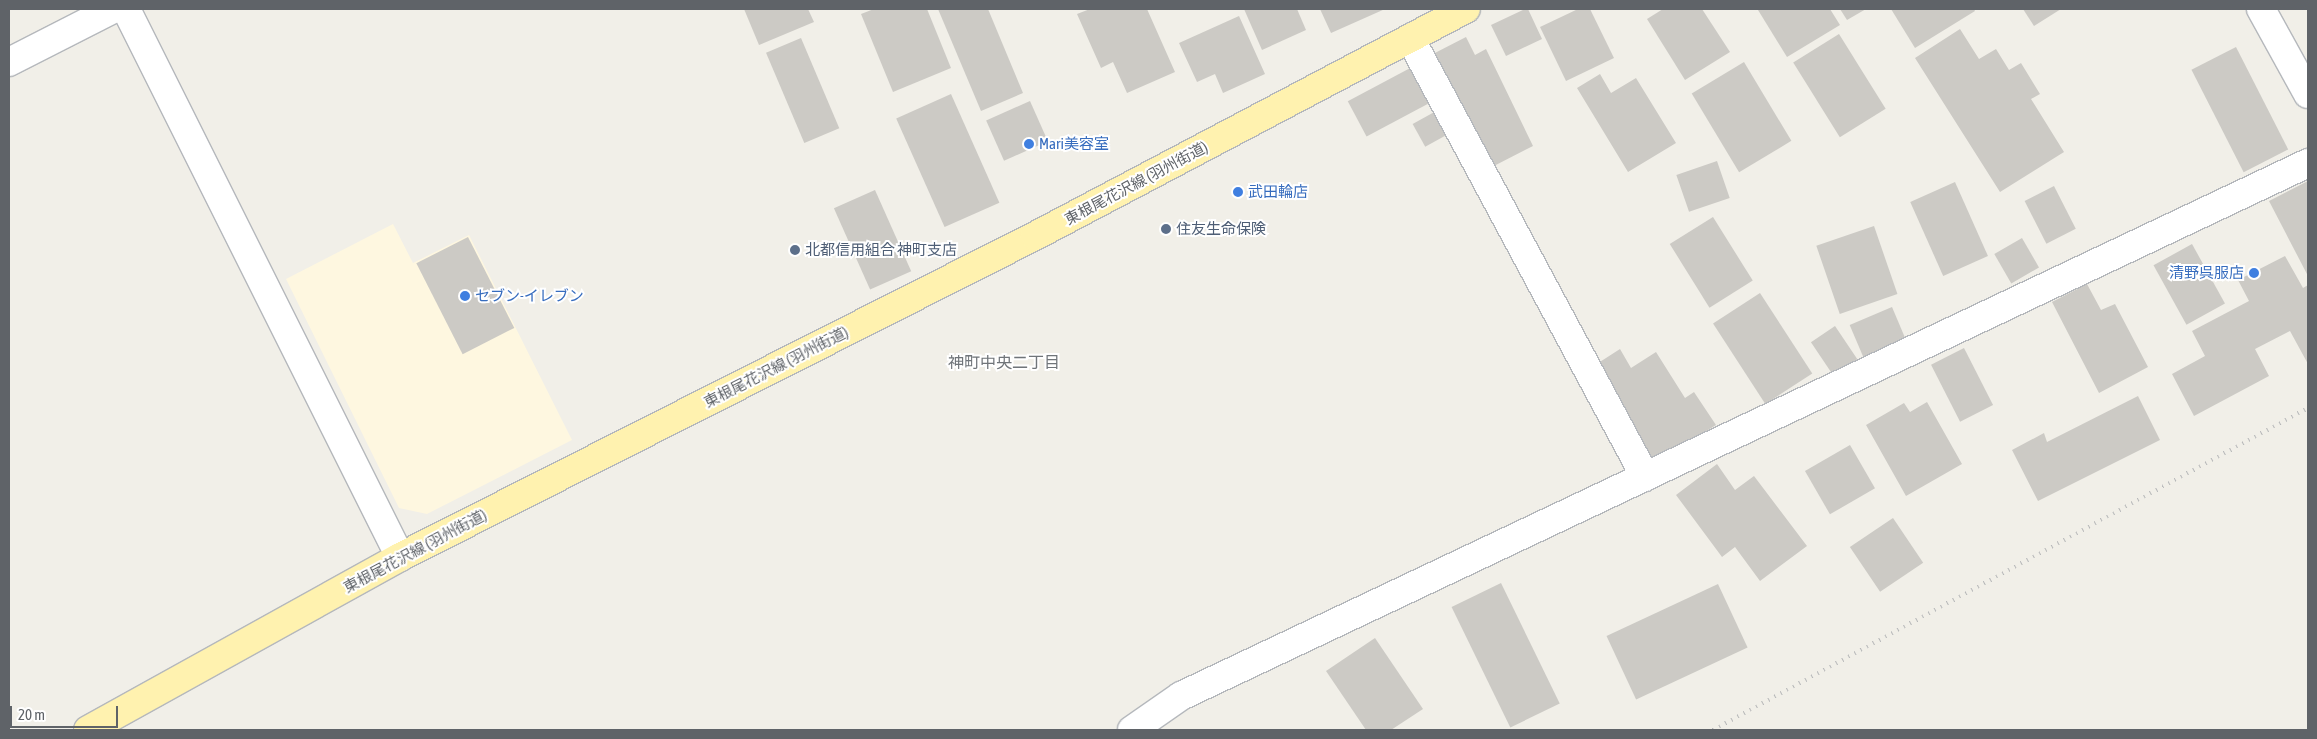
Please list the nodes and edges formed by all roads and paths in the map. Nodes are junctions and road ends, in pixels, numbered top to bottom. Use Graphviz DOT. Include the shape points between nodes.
graph roads {
  1 [pos="112,9"];
  2 [pos="126,9"];
  3 [pos="1466,9"];
  4 [pos="2261,9"];
  5 [pos="1410,38"];
  6 [pos="9,62"];
  7 [pos="2308,94"];
  8 [pos="2308,163"];
  9 [pos="1645,477"];
  10 [pos="400,557"];
  11 [pos="88,730"];
  12 [pos="1132,730"];
  1 -- 6 [label="street"];
  2 -- 10 [label="street"];
  3 -- 5 [label="main road, 東根尾花沢線 (羽州街道)"];
  4 -- 7 [label="street"];
  5 -- 9 [label="street"];
  5 -- 10 [label="main road, 東根尾花沢線 (羽州街道)" via="1035,236"];
  8 -- 9 [label="street"];
  9 -- 12 [label="street" via="1181,696"];
  10 -- 11 [label="main road, 東根尾花沢線 (羽州街道)"];
}
